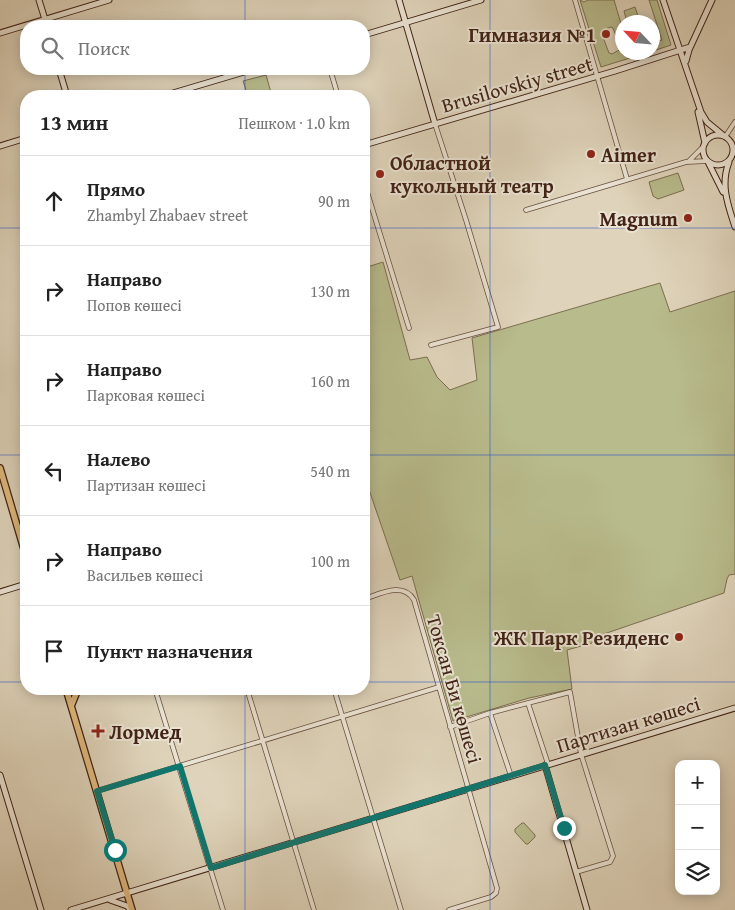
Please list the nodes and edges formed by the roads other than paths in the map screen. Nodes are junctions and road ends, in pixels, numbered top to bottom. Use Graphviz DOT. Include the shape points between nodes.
graph roads {
  1 [pos="39,0"];
  2 [pos="109,0"];
  3 [pos="398,0"];
  4 [pos="481,0"];
  5 [pos="575,0"];
  6 [pos="663,0"];
  7 [pos="712,0"];
  8 [pos="45,20"];
  9 [pos="405,23"];
  10 [pos="20,27"];
  11 [pos="0,33"];
  12 [pos="370,33"];
  13 [pos="676,41"];
  14 [pos="689,47"];
  15 [pos="679,51"];
  16 [pos="688,74"];
  17 [pos="62,75"];
  18 [pos="234,75"];
  19 [pos="332,75"];
  20 [pos="598,76"];
  21 [pos="65,90"];
  22 [pos="183,90"];
  23 [pos="336,90"];
  24 [pos="735,122"];
  25 [pos="435,124"];
  26 [pos="725,136"];
  27 [pos="735,137"];
  28 [pos="20,140"];
  29 [pos="370,143"];
  30 [pos="704,145"];
  31 [pos="0,146"];
  32 [pos="732,157"];
  33 [pos="690,161"];
  34 [pos="708,161"];
  35 [pos="627,179"];
  36 [pos="726,197"];
  37 [pos="370,202"];
  38 [pos="526,210"];
  39 [pos="735,227"];
  40 [pos="408,328"];
  41 [pos="431,345"];
  42 [pos="0,468"];
  43 [pos="2,481"];
  44 [pos="20,537"];
  45 [pos="20,586"];
  46 [pos="0,592"];
  47 [pos="370,597"];
  48 [pos="439,687"];
  49 [pos="68,695"];
  50 [pos="76,695"];
  51 [pos="158,695"];
  52 [pos="249,695"];
  53 [pos="336,695"];
  54 [pos="528,703"];
  55 [pos="735,708"];
  56 [pos="73,712"];
  57 [pos="490,713"];
  58 [pos="342,716"];
  59 [pos="450,727"];
  60 [pos="262,741"];
  61 [pos="581,754"];
  62 [pos="546,764"];
  63 [pos="180,766"];
  64 [pos="0,775"];
  65 [pos="511,776"];
  66 [pos="468,788"];
  67 [pos="97,791"];
  68 [pos="373,818"];
  69 [pos="294,842"];
  70 [pos="211,868"];
  71 [pos="576,872"];
  72 [pos="128,894"];
  73 [pos="104,900"];
  74 [pos="41,910"];
  75 [pos="71,910"];
  76 [pos="132,910"];
  77 [pos="223,910"];
  78 [pos="314,910"];
  79 [pos="401,910"];
  80 [pos="449,910"];
  81 [pos="587,910"];
  1 -- 8 [label="main road"];
  2 -- 8 [label="main road"];
  3 -- 9 [label="main road"];
  4 -- 9 [label="main road"];
  5 -- 20 [label="street"];
  6 -- 13 [label="main road"];
  7 -- 14 [label="main road"];
  9 -- 12 [label="main road"];
  9 -- 25 [label="main road"];
  10 -- 11 [label="main road"];
  13 -- 14 [label="main road"];
  13 -- 15 [label="main road"];
  14 -- 15 [label="main road, Brusilovskiy street"];
  14 -- 16 [label="main road"];
  15 -- 16 [label="main road"];
  15 -- 20 [label="main road, Brusilovskiy street"];
  15 -- 30 [label="main road" via="700,119"];
  16 -- 26 [label="main road" via="702,116"];
  17 -- 21 [label="main road"];
  18 -- 22 [label="main road"];
  19 -- 23 [label="street"];
  20 -- 25 [label="main road, Brusilovskiy street"];
  20 -- 35 [label="street"];
  24 -- 26 [label="street"];
  25 -- 29 [label="main road, Brusilovskiy street"];
  25 -- 41 [label="street" via="498,327"];
  26 -- 27 [label="main road"];
  26 -- 30 [label="main road" via="714,135"];
  26 -- 32 [label="main road" via="733,146"];
  28 -- 31 [label="main road"];
  30 -- 33 [label="street"];
  30 -- 34 [label="main road"];
  32 -- 34 [label="main road" via="721,165"];
  32 -- 36 [label="main road" via="725,178"];
  33 -- 34 [label="street"];
  33 -- 35 [label="street"];
  34 -- 36 [label="main road"];
  35 -- 38 [label="street"];
  36 -- 39 [label="main road"];
  37 -- 40 [label="street"];
  42 -- 43 [label="main road"];
  43 -- 44 [label="main road"];
  45 -- 46 [label="main road"];
  47 -- 48 [label="street, Токсан Би көшесі" via="396,590 406,591 414,600"];
  48 -- 58 [label="street"];
  48 -- 59 [label="street, Токсан Би көшесі"];
  49 -- 56 [label="main road"];
  50 -- 56 [label="main road"];
  51 -- 63 [label="street"];
  52 -- 60 [label="street"];
  53 -- 58 [label="street"];
  54 -- 57 [label="street"];
  54 -- 61 [label="street" via="570,692"];
  54 -- 62 [label="street"];
  55 -- 61 [label="main road, Партизан көшесі"];
  56 -- 67 [label="main road"];
  57 -- 59 [label="street"];
  57 -- 65 [label="street"];
  58 -- 60 [label="street"];
  58 -- 68 [label="street"];
  59 -- 66 [label="street, Токсан Би көшесі"];
  60 -- 63 [label="street"];
  60 -- 69 [label="street"];
  61 -- 62 [label="main road, Партизан көшесі"];
  61 -- 71 [label="street" via="613,858"];
  62 -- 65 [label="main road, Партизан көшесі"];
  62 -- 71 [label="main road"];
  63 -- 67 [label="street"];
  63 -- 70 [label="street"];
  64 -- 74 [label="main road"];
  65 -- 66 [label="main road, Партизан көшесі"];
  66 -- 68 [label="main road, Партизан көшесі"];
  66 -- 80 [label="street, Токсан Би көшесі" via="497,888 492,897"];
  67 -- 72 [label="main road"];
  68 -- 69 [label="main road, Партизан көшесі"];
  68 -- 79 [label="street"];
  69 -- 70 [label="main road, Партизан көшесі"];
  69 -- 78 [label="street"];
  70 -- 72 [label="main road, Партизан көшесі"];
  70 -- 77 [label="street"];
  71 -- 81 [label="main road"];
  72 -- 73 [label="main road, Партизан көшесі"];
  72 -- 76 [label="main road"];
  73 -- 75 [label="main road, Партизан көшесі"];
  73 -- 76 [label="main road"];
}
